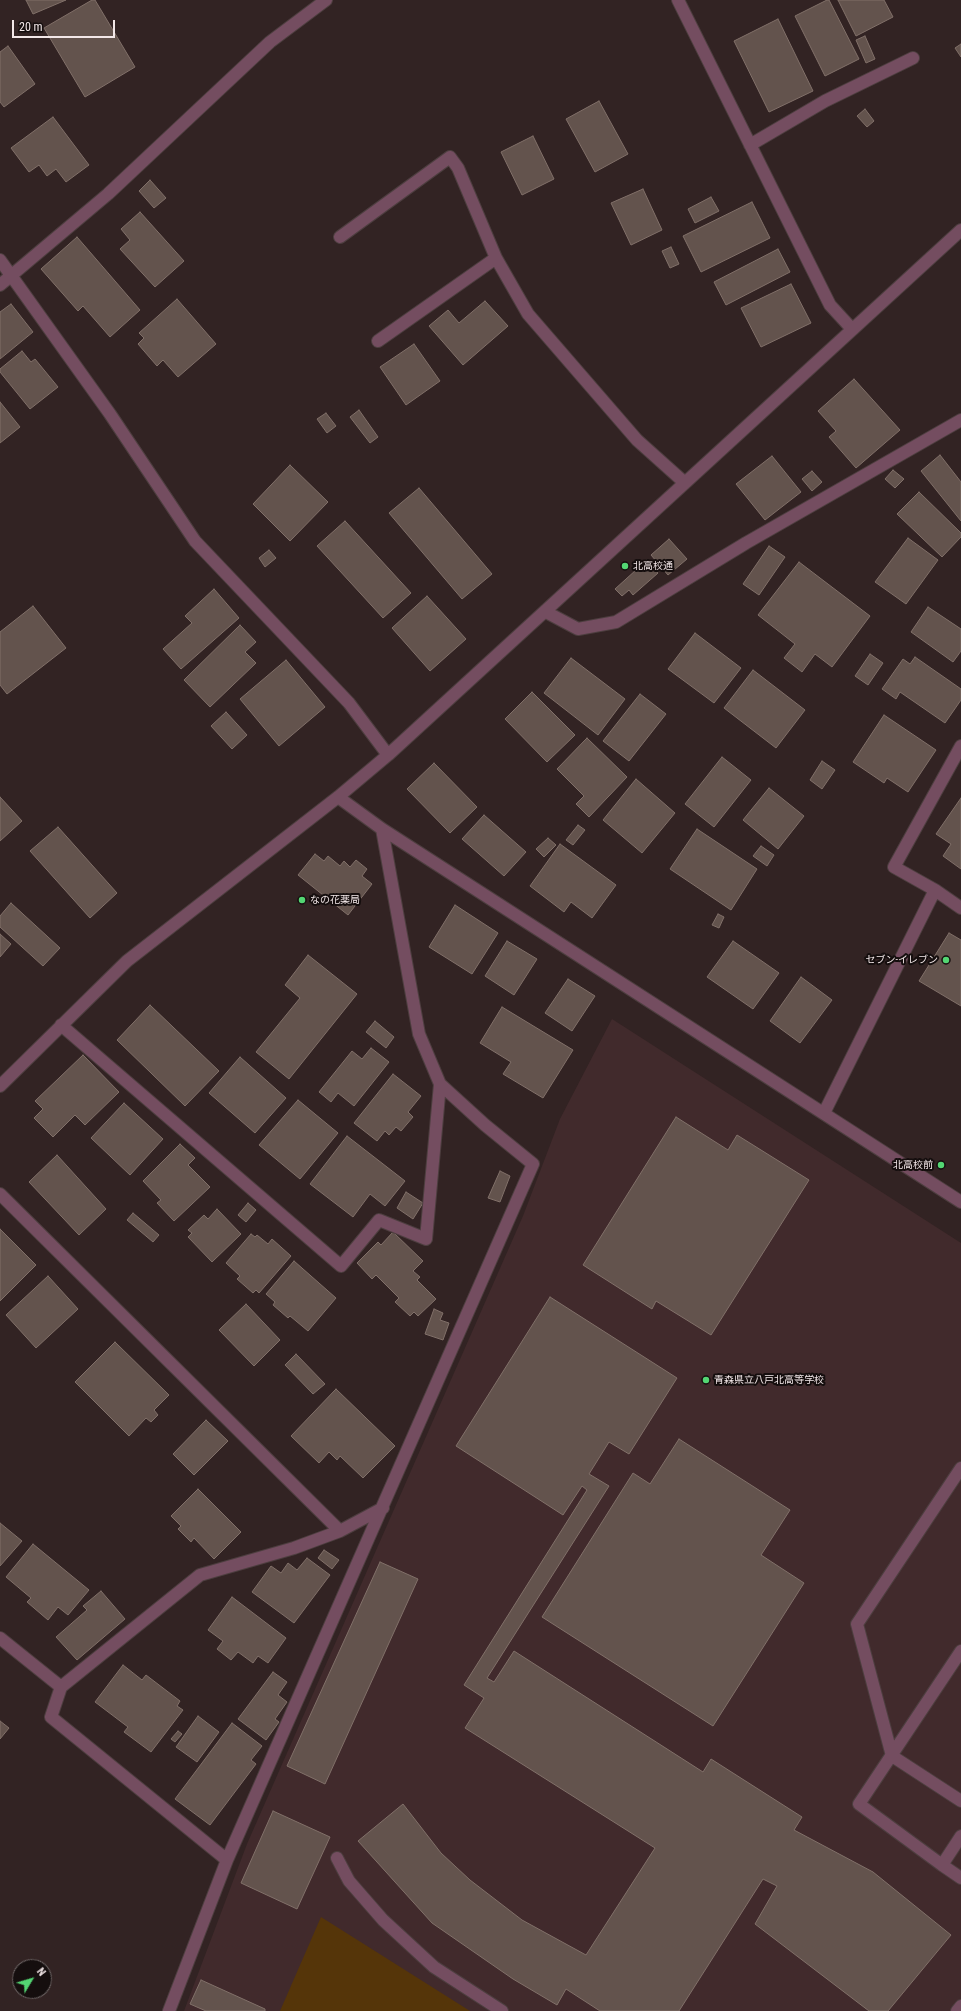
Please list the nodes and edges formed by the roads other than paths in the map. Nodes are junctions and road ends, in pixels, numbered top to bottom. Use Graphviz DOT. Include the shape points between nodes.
graph roads {
  1 [pos="326,0"];
  2 [pos="678,0"];
  3 [pos="913,58"];
  4 [pos="750,145"];
  5 [pos="961,230"];
  6 [pos="340,236"];
  7 [pos="496,258"];
  8 [pos="0,260"];
  9 [pos="11,274"];
  10 [pos="0,285"];
  11 [pos="852,329"];
  12 [pos="378,341"];
  13 [pos="961,420"];
  14 [pos="685,483"];
  15 [pos="546,612"];
  16 [pos="961,746"];
  17 [pos="388,755"];
  18 [pos="338,797"];
  19 [pos="382,829"];
  20 [pos="935,890"];
  21 [pos="961,908"];
  22 [pos="61,1025"];
  23 [pos="440,1084"];
  24 [pos="0,1086"];
  25 [pos="824,1113"];
  26 [pos="0,1194"];
  27 [pos="961,1202"];
  28 [pos="961,1468"];
  29 [pos="383,1508"];
  30 [pos="340,1531"];
  31 [pos="0,1638"];
  32 [pos="961,1651"];
  33 [pos="61,1687"];
  34 [pos="892,1756"];
  35 [pos="961,1801"];
  36 [pos="961,1836"];
  37 [pos="337,1858"];
  38 [pos="227,1860"];
  39 [pos="942,1865"];
  40 [pos="961,1878"];
  41 [pos="961,2006"];
  42 [pos="169,2011"];
  43 [pos="502,2011"];
  44 [pos="958,2011"];
  1 -- 9 [label="street" via="270,42 108,194"];
  2 -- 4 [label="street"];
  3 -- 4 [label="street" via="826,101"];
  4 -- 11 [label="street" via="830,305"];
  5 -- 11 [label="street"];
  6 -- 7 [label="street" via="450,157 458,168"];
  7 -- 12 [label="street"];
  7 -- 14 [label="street" via="528,314 637,440"];
  8 -- 9 [label="street"];
  9 -- 10 [label="street"];
  9 -- 17 [label="street" via="110,414 195,541 348,703"];
  11 -- 14 [label="street"];
  13 -- 15 [label="street" via="746,543 616,622 578,629"];
  14 -- 15 [label="street"];
  15 -- 17 [label="street"];
  16 -- 20 [label="street" via="894,867"];
  17 -- 18 [label="street"];
  18 -- 19 [label="street"];
  18 -- 22 [label="street" via="127,961"];
  19 -- 23 [label="street" via="419,1034"];
  19 -- 25 [label="street"];
  20 -- 21 [label="street"];
  20 -- 25 [label="street"];
  22 -- 23 [label="street" via="341,1266 379,1220 426,1239"];
  22 -- 24 [label="street"];
  23 -- 29 [label="street" via="533,1164"];
  25 -- 27 [label="street"];
  26 -- 30 [label="street"];
  28 -- 34 [label="street" via="857,1624"];
  29 -- 30 [label="street"];
  29 -- 38 [label="street"];
  30 -- 33 [label="street" via="294,1548 200,1574"];
  31 -- 33 [label="street"];
  32 -- 34 [label="street"];
  33 -- 38 [label="street" via="51,1718"];
  34 -- 35 [label="street"];
  34 -- 39 [label="street" via="859,1804"];
  36 -- 39 [label="street"];
  37 -- 43 [label="street" via="349,1881 388,1926 434,1967"];
  38 -- 42 [label="street"];
  39 -- 40 [label="street"];
  41 -- 44 [label="street"];
}
